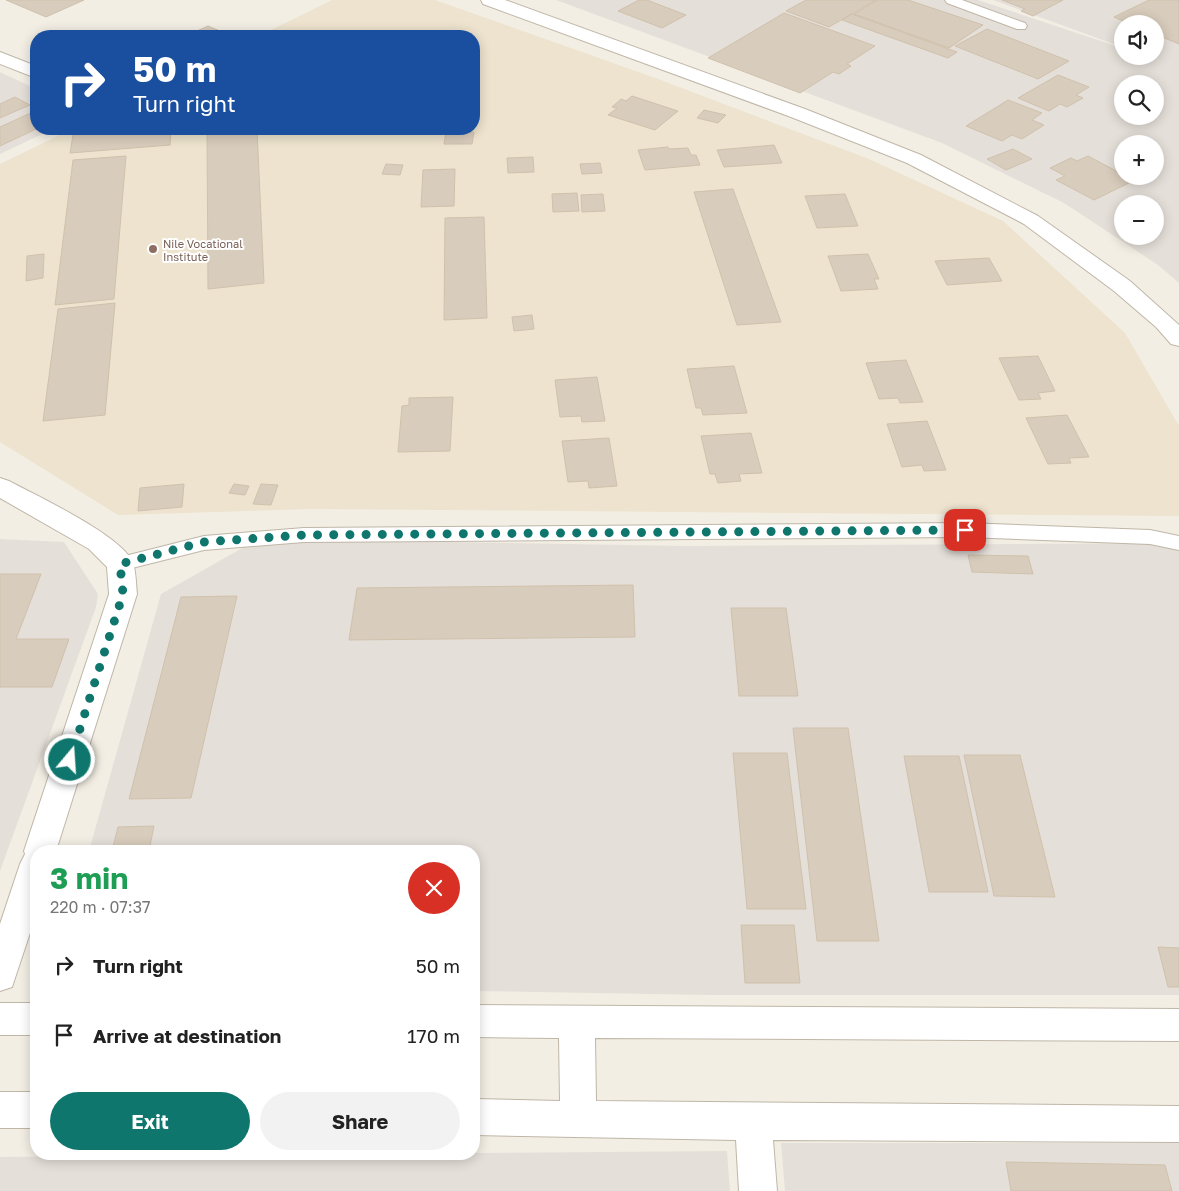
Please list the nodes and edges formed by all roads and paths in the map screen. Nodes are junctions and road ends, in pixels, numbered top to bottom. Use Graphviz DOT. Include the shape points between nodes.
graph roads {
  1 [pos="489,0"];
  2 [pos="951,0"];
  3 [pos="1021,26"];
  4 [pos="0,57"];
  5 [pos="30,70"];
  6 [pos="1179,339"];
  7 [pos="0,487"];
  8 [pos="1179,543"];
  9 [pos="120,564"];
  10 [pos="42,845"];
  11 [pos="30,883"];
  12 [pos="0,976"];
  13 [pos="0,1019"];
  14 [pos="30,1019"];
  15 [pos="480,1022"];
  16 [pos="577,1022"];
  17 [pos="1179,1025"];
  18 [pos="0,1110"];
  19 [pos="30,1110"];
  20 [pos="480,1117"];
  21 [pos="578,1119"];
  22 [pos="753,1122"];
  23 [pos="1179,1124"];
  24 [pos="758,1191"];
  1 -- 6 [label="street" via="914,159 1031,220 1122,286"];
  2 -- 3 [label="lane"];
  4 -- 5 [label="street"];
  7 -- 9 [label="street" via="98,542"];
  8 -- 9 [label="lane" via="1150,537 965,530 304,535 204,542"];
  9 -- 10 [label="street" via="123,594"];
  11 -- 12 [label="street"];
  13 -- 14 [label="street"];
  15 -- 16 [label="street"];
  16 -- 17 [label="street"];
  16 -- 21 [label="street"];
  18 -- 19 [label="street"];
  20 -- 21 [label="street"];
  21 -- 22 [label="street"];
  22 -- 23 [label="street"];
  22 -- 24 [label="street"];
}
